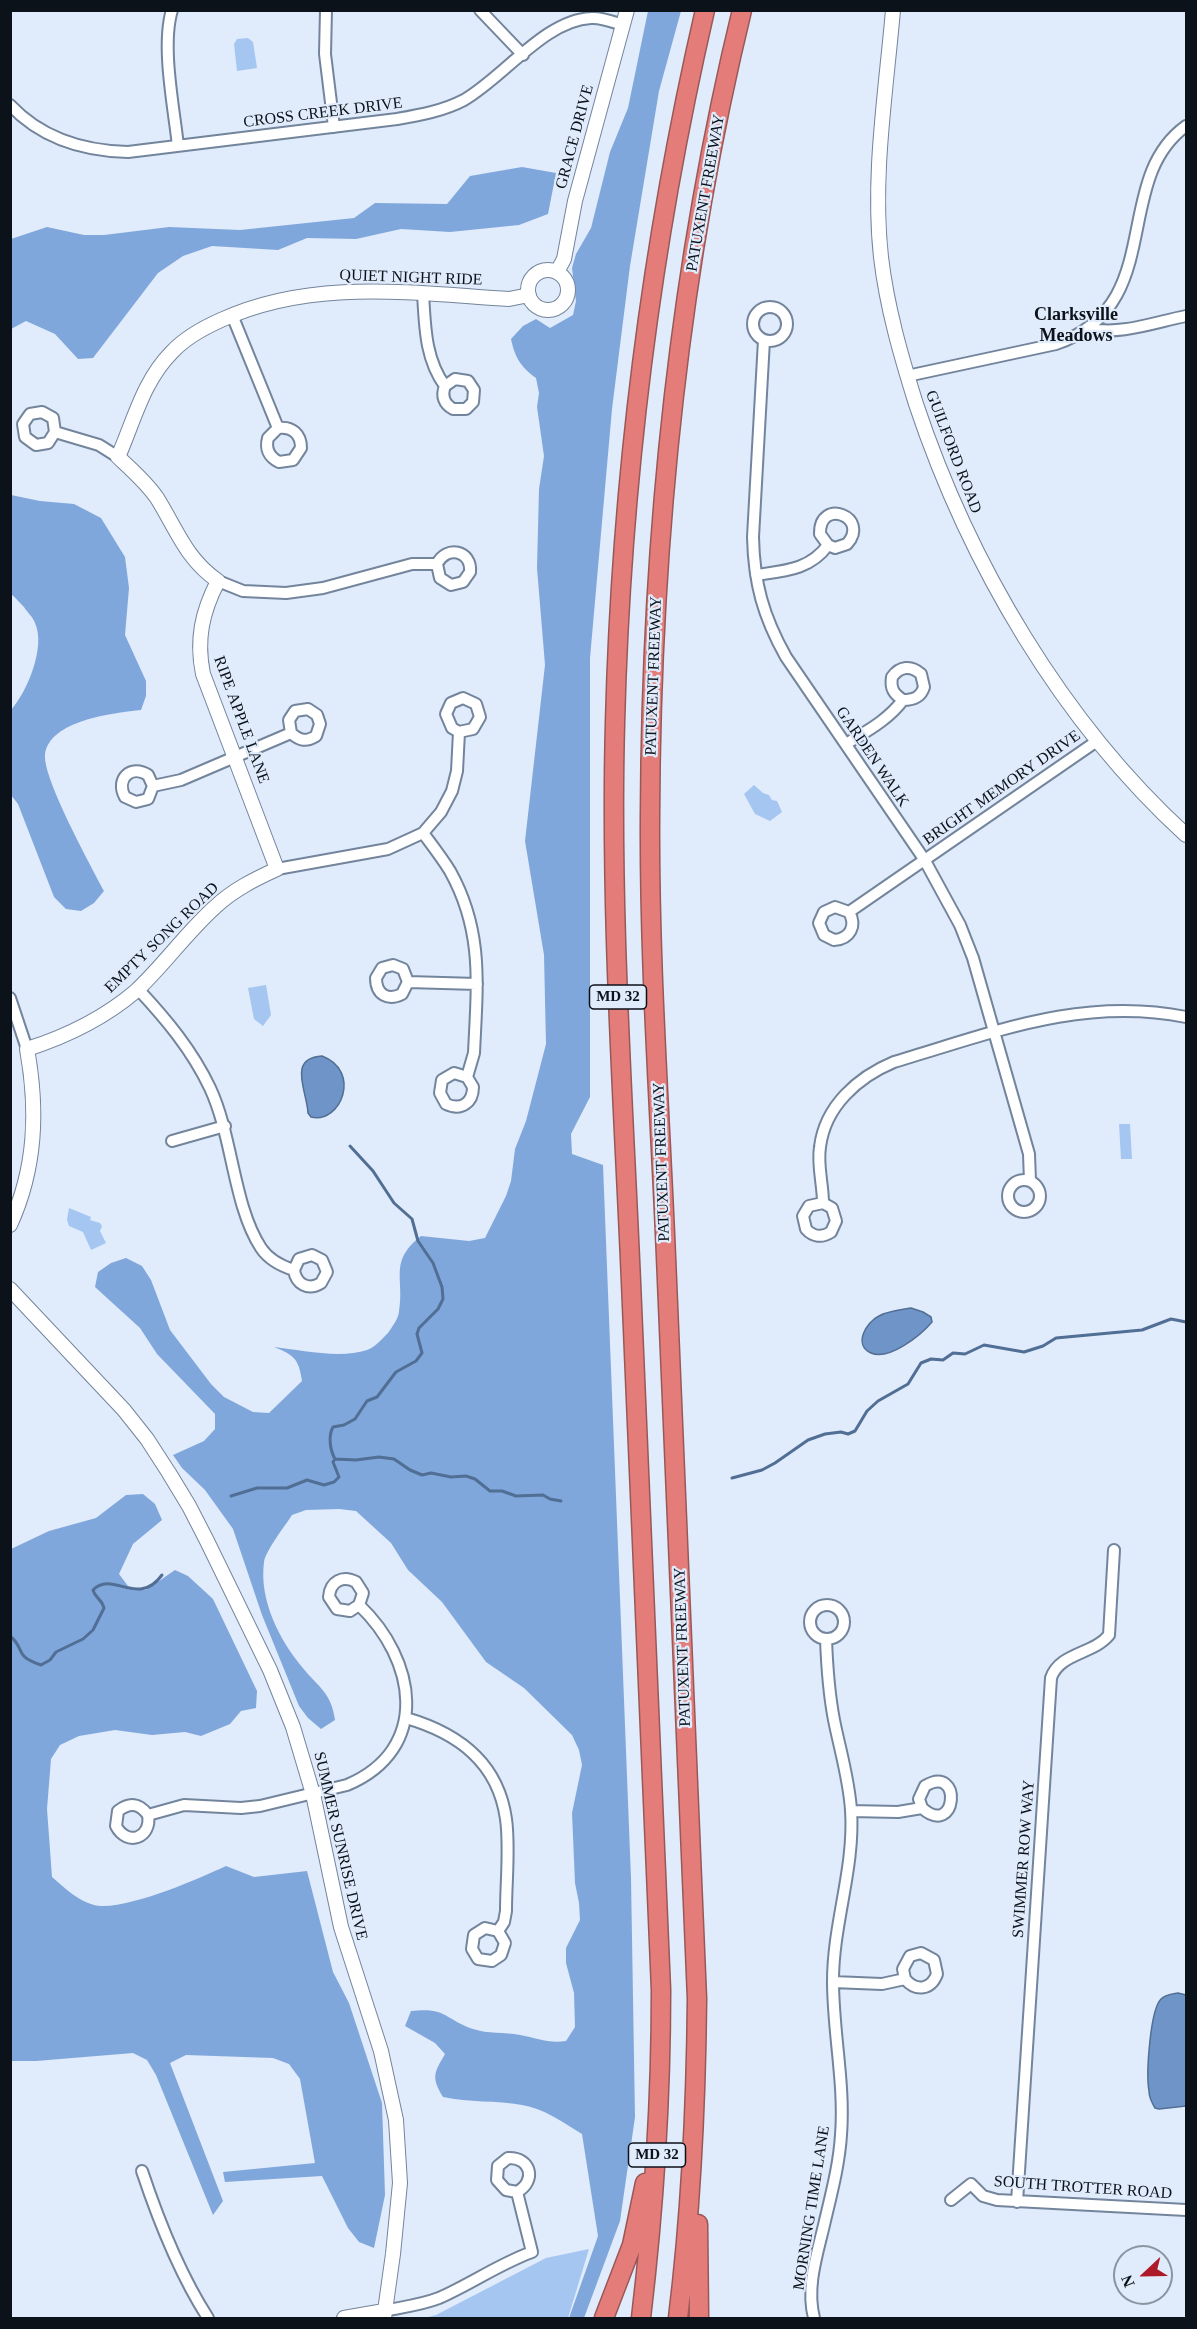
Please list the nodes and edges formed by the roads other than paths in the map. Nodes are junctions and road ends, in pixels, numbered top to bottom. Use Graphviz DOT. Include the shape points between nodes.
graph roads {
  1 [pos="172,10"];
  2 [pos="326,10"];
  3 [pos="480,10"];
  4 [pos="627,10"];
  5 [pos="705,10"];
  6 [pos="742,10"];
  7 [pos="893,10"];
  8 [pos="623,25"];
  9 [pos="523,55"];
  10 [pos="10,105"];
  11 [pos="1186,126"];
  12 [pos="334,127"];
  13 [pos="178,146"];
  14 [pos="558,272"];
  15 [pos="423,293"];
  16 [pos="529,295"];
  17 [pos="232,315"];
  18 [pos="1186,315"];
  19 [pos="1088,328"];
  20 [pos="764,340"];
  21 [pos="907,376"];
  22 [pos="445,386"];
  23 [pos="278,428"];
  24 [pos="56,432"];
  25 [pos="118,457"];
  26 [pos="828,545"];
  27 [pos="437,564"];
  28 [pos="756,575"];
  29 [pos="218,581"];
  30 [pos="903,700"];
  31 [pos="459,732"];
  32 [pos="291,733"];
  33 [pos="1097,741"];
  34 [pos="846,744"];
  35 [pos="236,757"];
  36 [pos="153,786"];
  37 [pos="423,833"];
  38 [pos="1186,835"];
  39 [pos="924,860"];
  40 [pos="277,869"];
  41 [pos="849,912"];
  42 [pos="408,982"];
  43 [pos="477,984"];
  44 [pos="138,989"];
  45 [pos="10,998"];
  46 [pos="1186,1017"];
  47 [pos="994,1032"];
  48 [pos="27,1049"];
  49 [pos="467,1077"];
  50 [pos="225,1126"];
  51 [pos="172,1141"];
  52 [pos="1030,1180"];
  53 [pos="823,1203"];
  54 [pos="10,1225"];
  55 [pos="294,1270"];
  56 [pos="10,1289"];
  57 [pos="1114,1550"];
  58 [pos="359,1605"];
  59 [pos="826,1639"];
  60 [pos="406,1718"];
  61 [pos="313,1794"];
  62 [pos="922,1808"];
  63 [pos="851,1811"];
  64 [pos="148,1815"];
  65 [pos="498,1931"];
  66 [pos="905,1979"];
  67 [pos="833,1982"];
  68 [pos="661,1990"];
  69 [pos="696,2103"];
  70 [pos="142,2171"];
  71 [pos="517,2192"];
  72 [pos="951,2200"];
  73 [pos="1017,2202"];
  74 [pos="1186,2210"];
  75 [pos="383,2316"];
  76 [pos="208,2319"];
  77 [pos="344,2319"];
  78 [pos="604,2319"];
  79 [pos="641,2319"];
  80 [pos="678,2319"];
  81 [pos="699,2319"];
  82 [pos="814,2319"];
  1 -- 13 [label="street" via="168,51"];
  2 -- 12 [label="street" via="325,47"];
  3 -- 9 [label="street"];
  4 -- 8 [label="street, GRACE DRIVE"];
  5 -- 68 [label="highway, MD 32" via="670,179 642,365 623,548 615,724 615,910"];
  6 -- 69 [label="highway, PATUXENT FREEWAY / MD 32" via="705,191 677,373 659,550 651,726 651,910 698,1999"];
  7 -- 21 [label="street, GUILFORD ROAD" via="879,163 879,225 890,312"];
  8 -- 9 [label="street, CROSS CREEK DRIVE" via="594,18 574,21 554,28"];
  8 -- 14 [label="street, GRACE DRIVE"];
  9 -- 12 [label="street, CROSS CREEK DRIVE" via="478,91 448,107 397,119"];
  10 -- 13 [label="street, CROSS CREEK DRIVE" via="59,140 87,149 128,153"];
  11 -- 19 [label="street" via="1169,142 1151,176 1122,285"];
  12 -- 13 [label="street, CROSS CREEK DRIVE"];
  14 -- 16 [label="street" via="537,273 529,285"];
  14 -- 16 [label="street" via="568,289 560,306 544,309"];
  15 -- 16 [label="street, QUIET NIGHT RIDE" via="509,299"];
  15 -- 17 [label="street, QUIET NIGHT RIDE" via="323,292"];
  15 -- 22 [label="street" via="430,357"];
  17 -- 23 [label="street"];
  17 -- 25 [label="street, QUIET NIGHT RIDE" via="194,334 172,351 145,389"];
  18 -- 19 [label="street" via="1113,331"];
  19 -- 21 [label="street" via="1048,346"];
  20 -- 28 [label="street, GARDEN WALK" via="753,537"];
  21 -- 33 [label="street, GUILFORD ROAD" via="941,473 971,541 1042,662"];
  24 -- 25 [label="street" via="99,445"];
  25 -- 29 [label="street" via="155,496 195,563"];
  26 -- 28 [label="street" via="820,556 803,566"];
  27 -- 29 [label="street" via="412,564 323,588 286,593 243,591"];
  28 -- 34 [label="street, GARDEN WALK" via="762,608 786,657"];
  29 -- 35 [label="street, RIPE APPLE LANE" via="202,620 201,662"];
  30 -- 34 [label="street" via="888,717"];
  31 -- 37 [label="street, EMPTY SONG ROAD" via="452,791"];
  32 -- 35 [label="street"];
  33 -- 38 [label="street, GUILFORD ROAD"];
  33 -- 39 [label="street, BRIGHT MEMORY DRIVE"];
  34 -- 39 [label="street, GARDEN WALK"];
  35 -- 36 [label="street" via="181,780"];
  35 -- 40 [label="street, RIPE APPLE LANE"];
  37 -- 40 [label="street, EMPTY SONG ROAD" via="388,849"];
  37 -- 43 [label="street" via="448,869 468,913 477,958"];
  39 -- 41 [label="street, BRIGHT MEMORY DRIVE"];
  39 -- 47 [label="street, GARDEN WALK" via="960,925"];
  40 -- 44 [label="street, EMPTY SONG ROAD" via="216,906"];
  42 -- 43 [label="street"];
  43 -- 49 [label="street" via="474,1053"];
  44 -- 48 [label="street, EMPTY SONG ROAD" via="87,1026"];
  44 -- 50 [label="street" via="191,1053"];
  45 -- 48 [label="street"];
  46 -- 47 [label="street" via="1155,1011 1097,1010"];
  47 -- 52 [label="street, GARDEN WALK" via="1029,1154"];
  47 -- 53 [label="street" via="894,1062 851,1088 833,1112 820,1146"];
  48 -- 54 [label="street" via="33,1082 34,1134 26,1180"];
  50 -- 51 [label="street"];
  50 -- 55 [label="street" via="254,1235 268,1257"];
  56 -- 61 [label="street, SUMMER SUNRISE DRIVE" via="124,1410 189,1506 282,1696"];
  57 -- 73 [label="street, SWIMMER ROW WAY" via="1109,1635 1097,1646 1059,1664 1051,1678"];
  58 -- 60 [label="street" via="382,1629 399,1660 406,1690"];
  59 -- 63 [label="street, MORNING TIME LANE" via="830,1692"];
  60 -- 61 [label="street" via="395,1745 371,1772 347,1785"];
  60 -- 65 [label="street" via="455,1738 480,1759 498,1789 507,1830 506,1911"];
  61 -- 64 [label="street" via="241,1808 184,1805"];
  61 -- 75 [label="street, SUMMER SUNRISE DRIVE" via="341,1927 381,2050 396,2120 400,2183"];
  62 -- 63 [label="street"];
  63 -- 67 [label="street, MORNING TIME LANE" via="851,1850"];
  66 -- 67 [label="street" via="882,1984"];
  67 -- 82 [label="street, MORNING TIME LANE" via="842,2080 841,2135 814,2269"];
  68 -- 78 [label="highway" via="643,2195 632,2245"];
  68 -- 79 [label="highway, MD 32" via="656,2178"];
  69 -- 80 [label="highway, PATUXENT FREEWAY / MD 32"];
  69 -- 81 [label="highway"];
  70 -- 76 [label="street" via="157,2217"];
  71 -- 75 [label="street" via="532,2252 434,2300"];
  72 -- 73 [label="street, SOUTH TROTTER ROAD" via="971,2184 982,2196"];
  73 -- 74 [label="street, SOUTH TROTTER ROAD"];
  75 -- 77 [label="street"];
}
